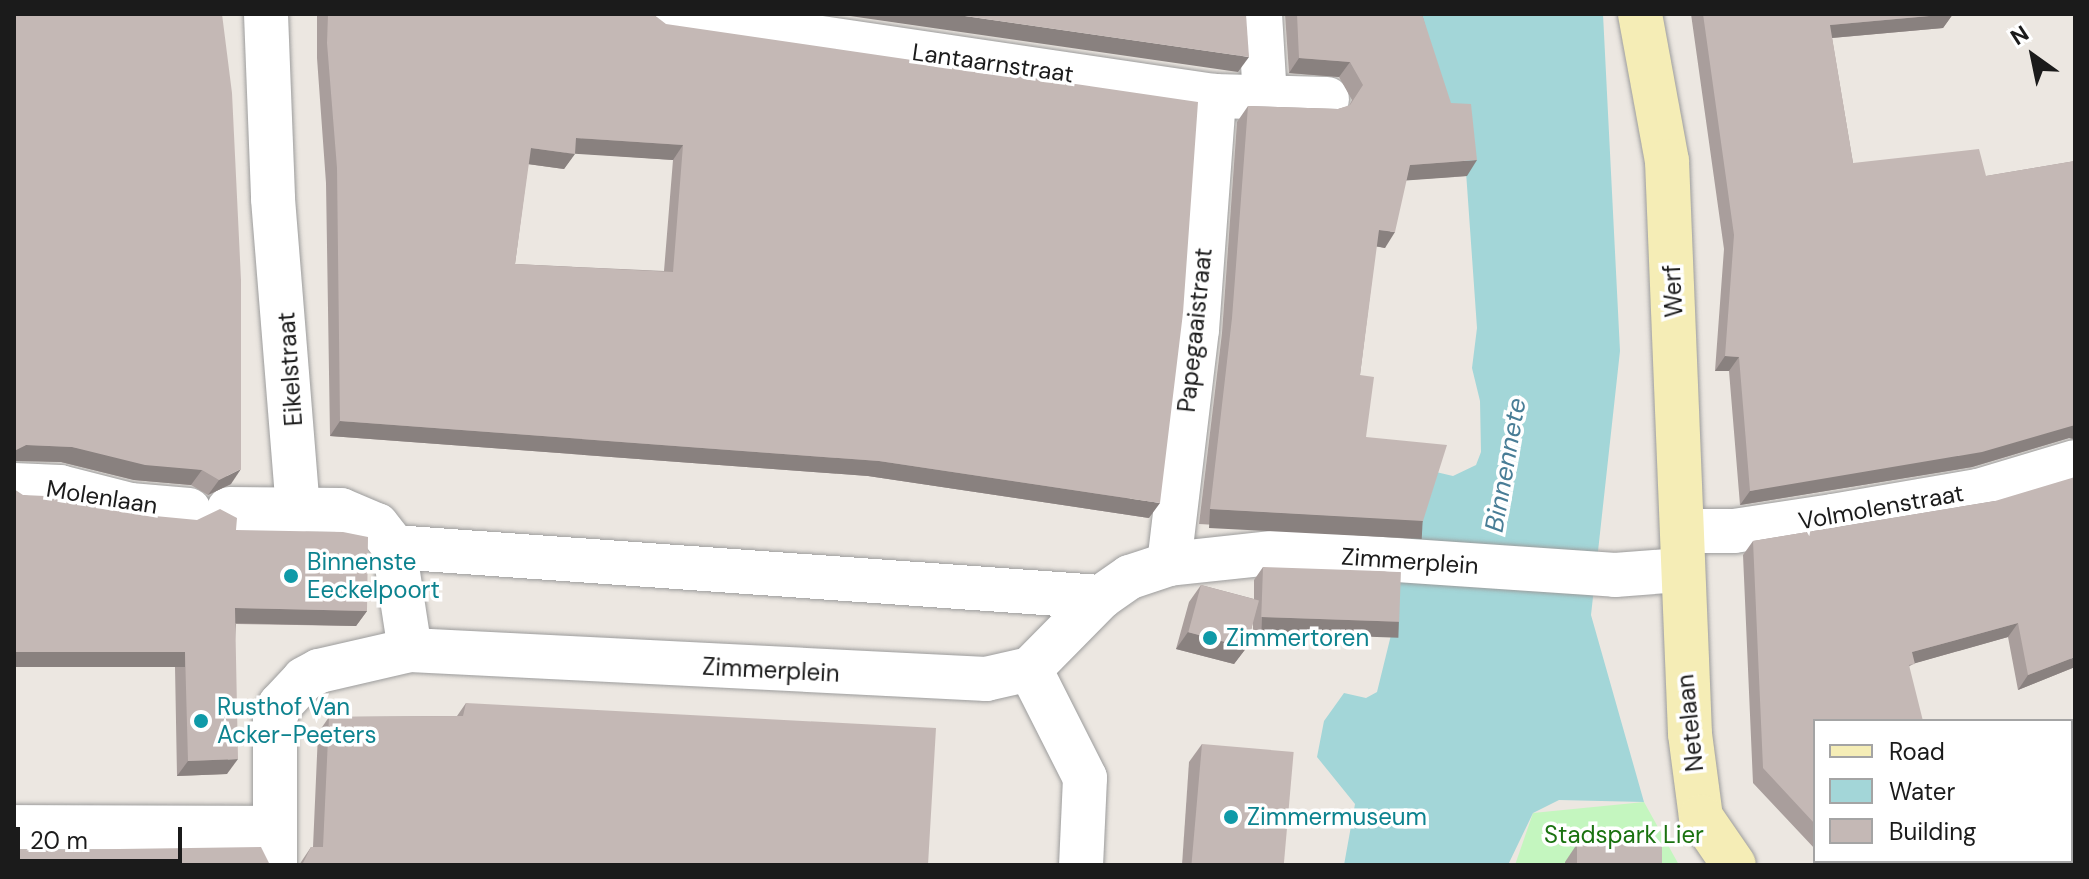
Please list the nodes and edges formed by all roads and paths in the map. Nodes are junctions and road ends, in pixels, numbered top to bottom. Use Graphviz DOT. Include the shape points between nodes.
graph roads {
  1 [pos="266,14"];
  2 [pos="659,14"];
  3 [pos="1260,14"];
  4 [pos="1640,14"];
  5 [pos="1234,97"];
  6 [pos="1327,99"];
  7 [pos="2075,462"];
  8 [pos="14,485"];
  9 [pos="298,511"];
  10 [pos="394,547"];
  11 [pos="1682,551"];
  12 [pos="1169,564"];
  13 [pos="1101,597"];
  14 [pos="410,650"];
  15 [pos="1030,669"];
  16 [pos="14,827"];
  17 [pos="275,846"];
  18 [pos="1081,865"];
  19 [pos="1734,865"];
  1 -- 9 [label="street, Eikelstraat" via="273,199"];
  2 -- 5 [label="street, Lantaarnstraat"];
  3 -- 5 [label="street, Papegaaistraat" via="1264,81"];
  4 -- 11 [label="street, Werf" via="1667,161"];
  5 -- 6 [label="street, Lantaarnstraat"];
  5 -- 12 [label="street, Papegaaistraat" via="1197,330"];
  7 -- 11 [label="street, Volmolenstraat" via="1978,491 1734,531"];
  8 -- 9 [label="street, Molenlaan" via="60,487 130,505"];
  9 -- 10 [label="street" via="341,510 377,525"];
  10 -- 13 [label="street"];
  10 -- 14 [label="street"];
  11 -- 12 [label="street, Zimmerplein" via="1616,574 1279,552"];
  11 -- 19 [label="street, Netelaan" via="1701,817"];
  12 -- 13 [label="street, Zimmerplein" via="1130,577"];
  13 -- 15 [label="street, Zimmerplein"];
  14 -- 15 [label="street, Zimmerplein" via="954,680"];
  14 -- 17 [label="street, Zimmerplein" via="319,671 290,693 275,718"];
  15 -- 18 [label="street" via="1085,778"];
  16 -- 17 [label="street"];
}
